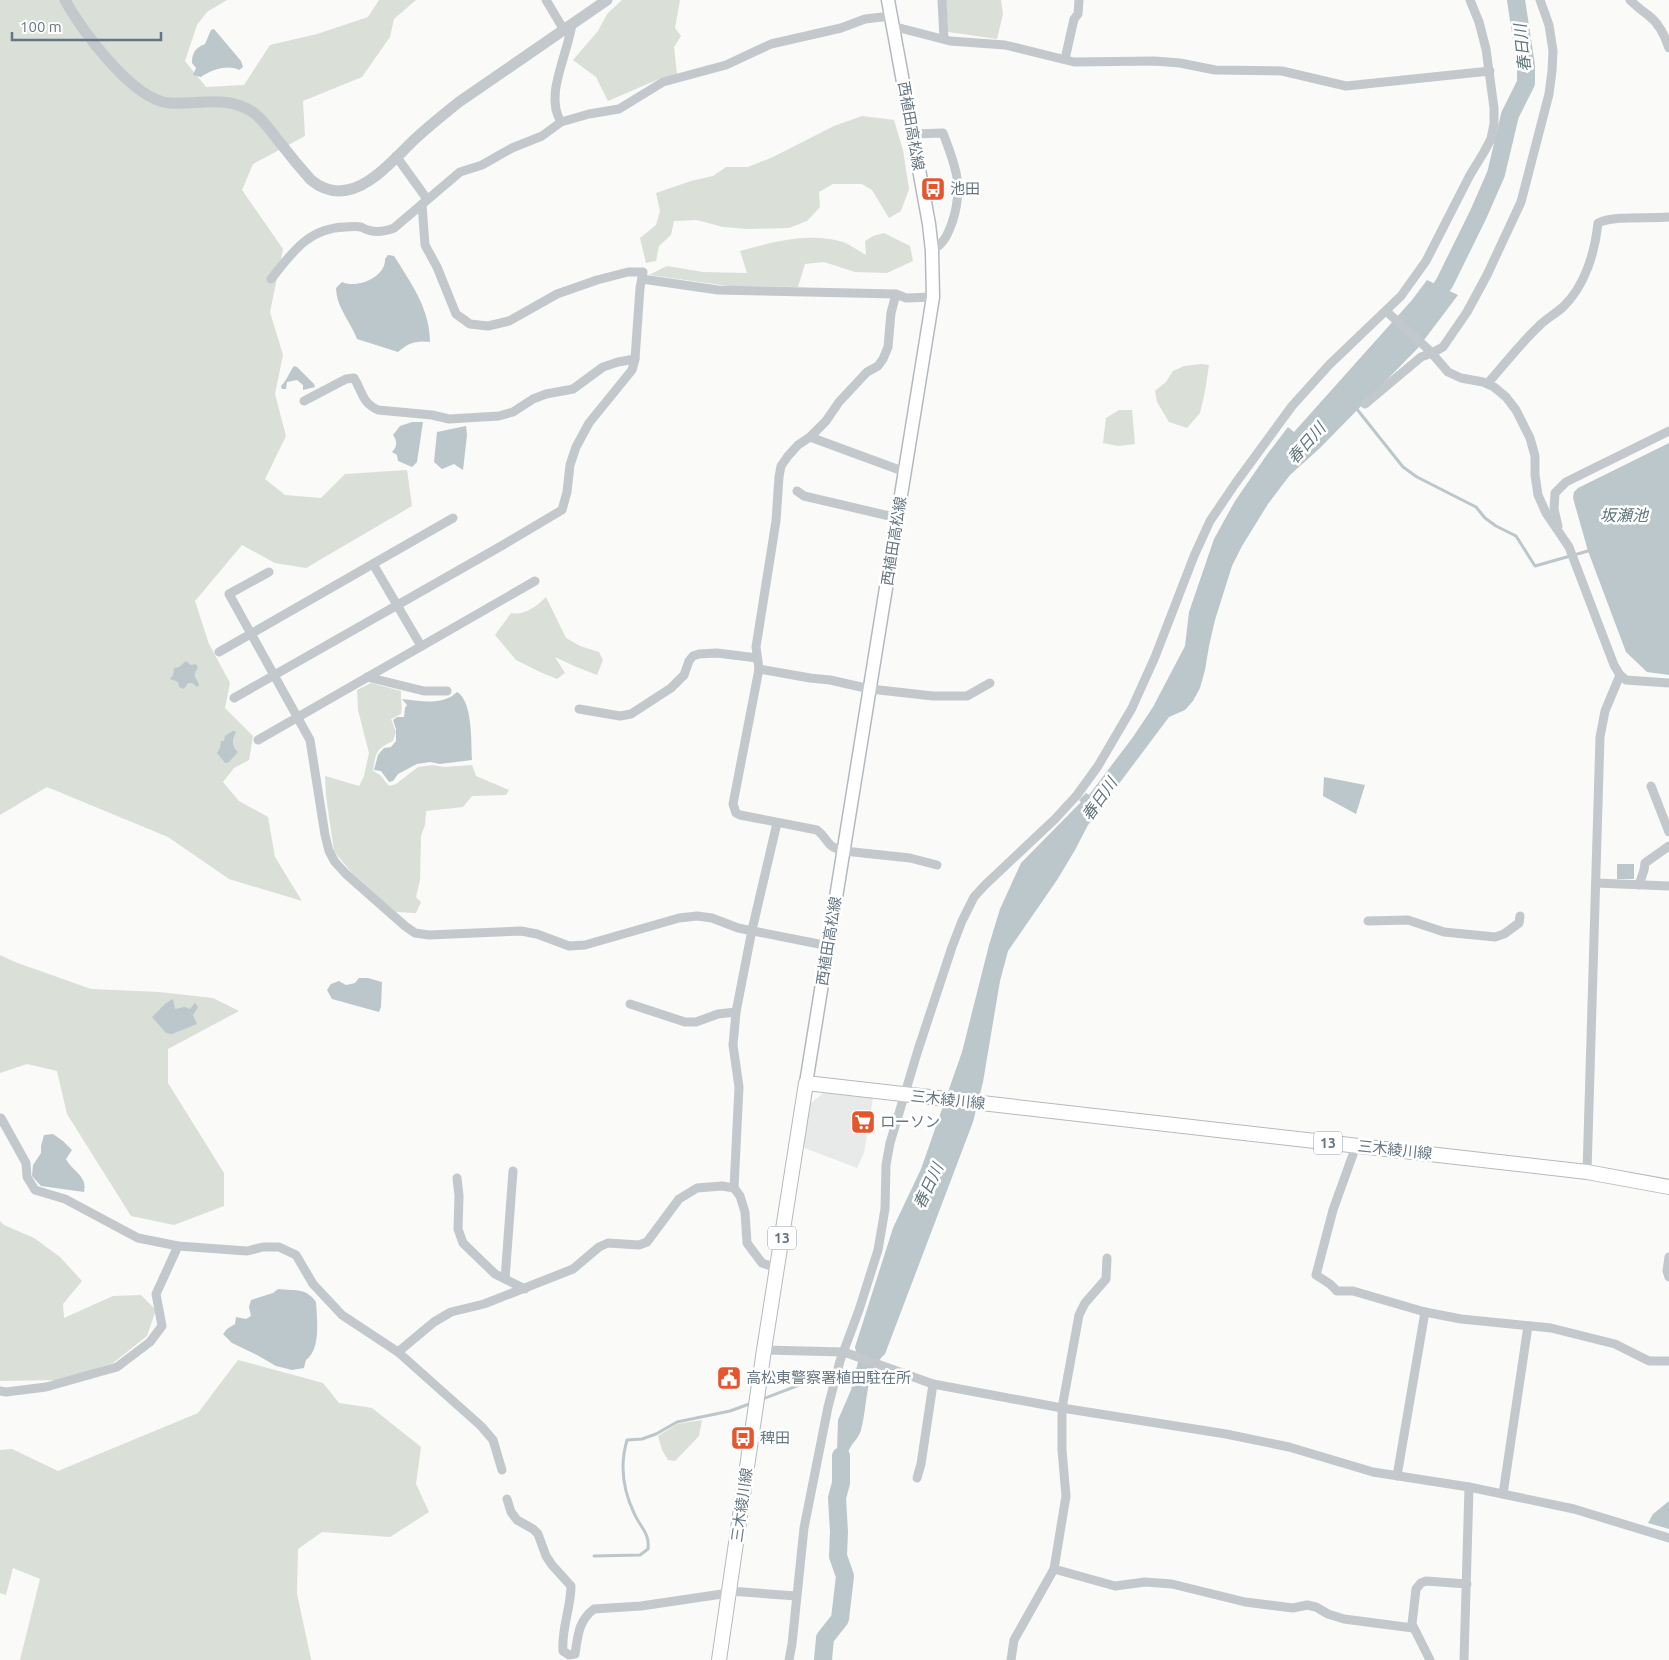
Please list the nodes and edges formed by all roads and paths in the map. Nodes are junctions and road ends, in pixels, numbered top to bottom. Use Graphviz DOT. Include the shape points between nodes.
graph roads {
  1 [pos="65,0"];
  2 [pos="546,0"];
  3 [pos="607,0"];
  4 [pos="888,0"];
  5 [pos="942,0"];
  6 [pos="1079,0"];
  7 [pos="1470,0"];
  8 [pos="1540,0"];
  9 [pos="1630,0"];
  10 [pos="891,21"];
  11 [pos="568,28"];
  12 [pos="944,39"];
  13 [pos="1669,48"];
  14 [pos="1064,59"];
  15 [pos="1490,71"];
  16 [pos="561,122"];
  17 [pos="913,134"];
  18 [pos="396,156"];
  19 [pos="425,201"];
  20 [pos="1669,217"];
  21 [pos="932,251"];
  22 [pos="270,279"];
  23 [pos="642,280"];
  24 [pos="896,294"];
  25 [pos="933,297"];
  26 [pos="1388,312"];
  27 [pos="1431,352"];
  28 [pos="635,359"];
  29 [pos="1487,384"];
  30 [pos="304,401"];
  31 [pos="1365,404"];
  32 [pos="1669,431"];
  33 [pos="810,437"];
  34 [pos="905,472"];
  35 [pos="797,491"];
  36 [pos="453,518"];
  37 [pos="898,518"];
  38 [pos="1559,532"];
  39 [pos="373,564"];
  40 [pos="269,572"];
  41 [pos="536,581"];
  42 [pos="398,606"];
  43 [pos="251,634"];
  44 [pos="421,646"];
  45 [pos="219,652"];
  46 [pos="757,658"];
  47 [pos="758,669"];
  48 [pos="1620,675"];
  49 [pos="274,676"];
  50 [pos="367,677"];
  51 [pos="990,683"];
  52 [pos="1669,683"];
  53 [pos="870,690"];
  54 [pos="446,691"];
  55 [pos="234,698"];
  56 [pos="580,708"];
  57 [pos="298,718"];
  58 [pos="258,740"];
  59 [pos="1651,786"];
  60 [pos="777,823"];
  61 [pos="1669,832"];
  62 [pos="1669,846"];
  63 [pos="844,851"];
  64 [pos="937,865"];
  65 [pos="1596,883"];
  66 [pos="1639,885"];
  67 [pos="1669,886"];
  68 [pos="1520,916"];
  69 [pos="1368,921"];
  70 [pos="752,930"];
  71 [pos="829,946"];
  72 [pos="630,1004"];
  73 [pos="736,1012"];
  74 [pos="806,1083"];
  75 [pos="906,1095"];
  76 [pos="1,1118"];
  77 [pos="1356,1146"];
  78 [pos="513,1171"];
  79 [pos="1587,1172"];
  80 [pos="456,1178"];
  81 [pos="734,1188"];
  82 [pos="1669,1188"];
  83 [pos="178,1246"];
  84 [pos="1669,1257"];
  85 [pos="1107,1258"];
  86 [pos="777,1268"];
  87 [pos="1669,1276"];
  88 [pos="505,1279"];
  89 [pos="525,1288"];
  90 [pos="1425,1312"];
  91 [pos="1528,1326"];
  92 [pos="764,1350"];
  93 [pos="398,1352"];
  94 [pos="846,1353"];
  95 [pos="1669,1360"];
  96 [pos="933,1384"];
  97 [pos="0,1391"];
  98 [pos="1062,1408"];
  99 [pos="502,1470"];
  100 [pos="1397,1476"];
  101 [pos="917,1478"];
  102 [pos="1470,1487"];
  103 [pos="1503,1494"];
  104 [pos="507,1499"];
  105 [pos="1669,1538"];
  106 [pos="1054,1570"];
  107 [pos="1467,1584"];
  108 [pos="729,1592"];
  109 [pos="796,1596"];
  110 [pos="1413,1628"];
  111 [pos="719,1660"];
  112 [pos="788,1660"];
  113 [pos="1011,1660"];
  114 [pos="1430,1660"];
  115 [pos="1464,1660"];
  1 -- 18 [label="street" via="99,50 137,87 167,103 213,100 236,104 254,114 311,180 322,188 338,191 361,186"];
  2 -- 11 [label="street"];
  3 -- 11 [label="street"];
  4 -- 10 [label="main road, 西植田高松線"];
  5 -- 12 [label="street"];
  6 -- 14 [label="street"];
  7 -- 15 [label="street" via="1479,22"];
  8 -- 27 [label="street" via="1549,25 1552,71 1521,202 1467,312 1443,347"];
  9 -- 13 [label="street" via="1657,24"];
  10 -- 12 [label="street"];
  10 -- 16 [label="street" via="865,19 841,28 771,44 726,65 663,82 619,110"];
  10 -- 17 [label="main road, 西植田高松線"];
  11 -- 16 [label="street" via="555,99 556,114"];
  11 -- 18 [label="street" via="459,102"];
  12 -- 14 [label="street" via="1005,45"];
  14 -- 15 [label="street" via="1074,62 1180,62 1215,70 1282,71 1346,86"];
  15 -- 26 [label="street" via="1494,108 1491,139 1426,261"];
  16 -- 19 [label="street" via="542,136 460,172"];
  17 -- 21 [label="main road, 西植田高松線"];
  17 -- 21 [label="street" via="943,133 957,177 959,192 952,222 942,244"];
  18 -- 19 [label="street"];
  19 -- 22 [label="street" via="394,228 384,232 361,227 335,227 308,238"];
  19 -- 23 [label="street" via="425,245 456,314 470,324 488,326 509,321 556,294 628,272 643,272"];
  20 -- 29 [label="street" via="1614,218 1598,223 1588,268 1578,287 1564,306 1539,326"];
  21 -- 25 [label="main road, 西植田高松線"];
  23 -- 24 [label="street" via="718,290"];
  23 -- 28 [label="street"];
  24 -- 25 [label="street" via="906,298"];
  24 -- 33 [label="street" via="883,360 867,372"];
  25 -- 34 [label="main road, 西植田高松線"];
  26 -- 27 [label="street"];
  26 -- 75 [label="street" via="1310,385 1220,505 1194,556 1132,708 1098,766 1055,819 974,898 952,947"];
  27 -- 29 [label="street" via="1448,372"];
  27 -- 31 [label="street"];
  28 -- 30 [label="street" via="603,367 574,389 546,394 499,416 449,419 378,410 363,399 354,378"];
  28 -- 42 [label="street" via="632,370 588,423 576,446 562,510"];
  29 -- 38 [label="street" via="1516,410 1530,438 1538,495"];
  32 -- 38 [label="street" via="1566,482 1555,493 1554,509"];
  33 -- 34 [label="street"];
  33 -- 46 [label="street" via="788,456 779,477"];
  34 -- 37 [label="main road, 西植田高松線"];
  35 -- 37 [label="street" via="804,496"];
  36 -- 39 [label="street"];
  37 -- 53 [label="main road, 西植田高松線"];
  38 -- 48 [label="street" via="1574,556"];
  39 -- 42 [label="street"];
  39 -- 43 [label="street"];
  40 -- 43 [label="street" via="229,594"];
  41 -- 44 [label="street"];
  42 -- 44 [label="street"];
  42 -- 49 [label="street"];
  43 -- 45 [label="street"];
  43 -- 49 [label="street"];
  44 -- 50 [label="street"];
  46 -- 47 [label="street"];
  46 -- 56 [label="street" via="717,653 693,656 684,676 631,714 620,716"];
  47 -- 53 [label="street"];
  47 -- 60 [label="street" via="733,804 740,815"];
  48 -- 52 [label="street" via="1626,680"];
  48 -- 65 [label="street" via="1605,712 1600,737"];
  49 -- 55 [label="street"];
  49 -- 57 [label="street"];
  50 -- 54 [label="street" via="424,691"];
  50 -- 57 [label="street"];
  51 -- 53 [label="street" via="966,696"];
  53 -- 63 [label="main road, 西植田高松線"];
  57 -- 58 [label="street"];
  57 -- 70 [label="street" via="310,740 329,851 346,874 415,933 521,931 569,946 585,945 679,918 697,916"];
  59 -- 61 [label="street"];
  60 -- 63 [label="street" via="817,830 826,842"];
  60 -- 70 [label="street"];
  62 -- 66 [label="street" via="1644,863"];
  63 -- 64 [label="street" via="910,858"];
  63 -- 71 [label="main road, 西植田高松線"];
  65 -- 66 [label="street"];
  65 -- 79 [label="street"];
  66 -- 67 [label="street"];
  68 -- 69 [label="street" via="1519,923 1495,937 1444,932 1408,920"];
  70 -- 71 [label="street"];
  70 -- 73 [label="street"];
  71 -- 74 [label="main road, 西植田高松線"];
  72 -- 73 [label="street" via="685,1022"];
  73 -- 81 [label="street" via="733,1045 739,1087"];
  74 -- 75 [label="main road, 三木綾川線 / 13"];
  74 -- 86 [label="main road, 三木綾川線 / 13"];
  75 -- 77 [label="main road, 三木綾川線 / 13"];
  75 -- 94 [label="street" via="886,1165 885,1208 878,1250"];
  76 -- 83 [label="street" via="26,1163 27,1177 35,1190 65,1199 138,1238"];
  77 -- 79 [label="main road, 三木綾川線 / 13"];
  77 -- 90 [label="street" via="1333,1210 1316,1275 1337,1292 1353,1291"];
  78 -- 88 [label="street"];
  79 -- 82 [label="main road, 三木綾川線 / 13"];
  80 -- 88 [label="street" via="458,1229 464,1243"];
  81 -- 86 [label="street" via="745,1212 747,1243 762,1263"];
  81 -- 89 [label="street" via="697,1188 679,1199 647,1242 639,1245 608,1243 574,1269"];
  83 -- 93 [label="street" via="247,1251 279,1247 296,1255 313,1284 342,1314"];
  83 -- 97 [label="street" via="156,1294 162,1326 150,1342 132,1357 118,1367 46,1387"];
  84 -- 87 [label="street"];
  85 -- 98 [label="street" via="1106,1279 1079,1315"];
  86 -- 92 [label="main road, 三木綾川線 / 13"];
  88 -- 89 [label="street"];
  89 -- 93 [label="street" via="452,1312 434,1322"];
  90 -- 91 [label="street" via="1461,1320"];
  90 -- 100 [label="street"];
  91 -- 95 [label="street" via="1552,1328 1615,1344 1649,1361"];
  91 -- 103 [label="street"];
  92 -- 94 [label="street"];
  92 -- 108 [label="main road, 三木綾川線 / 13"];
  93 -- 99 [label="street" via="481,1426 493,1440"];
  94 -- 96 [label="street"];
  94 -- 109 [label="street" via="828,1407 816,1465"];
  96 -- 98 [label="street"];
  96 -- 101 [label="street"];
  98 -- 100 [label="street" via="1280,1445"];
  98 -- 106 [label="street" via="1066,1496"];
  100 -- 102 [label="street"];
  102 -- 103 [label="street"];
  102 -- 107 [label="street"];
  103 -- 105 [label="street" via="1574,1509"];
  104 -- 108 [label="street" via="511,1512 538,1534 546,1556 571,1586 562,1641 563,1651 569,1655 575,1654 580,1625 594,1609 641,1606"];
  106 -- 110 [label="street" via="1115,1586 1145,1582 1172,1584 1245,1602 1293,1608 1307,1605 1344,1619"];
  106 -- 113 [label="street" via="1014,1640"];
  107 -- 110 [label="street" via="1421,1583 1416,1589"];
  107 -- 115 [label="street"];
  108 -- 109 [label="street"];
  108 -- 111 [label="main road, 三木綾川線 / 13"];
  109 -- 112 [label="street"];
  110 -- 114 [label="street"];
}
